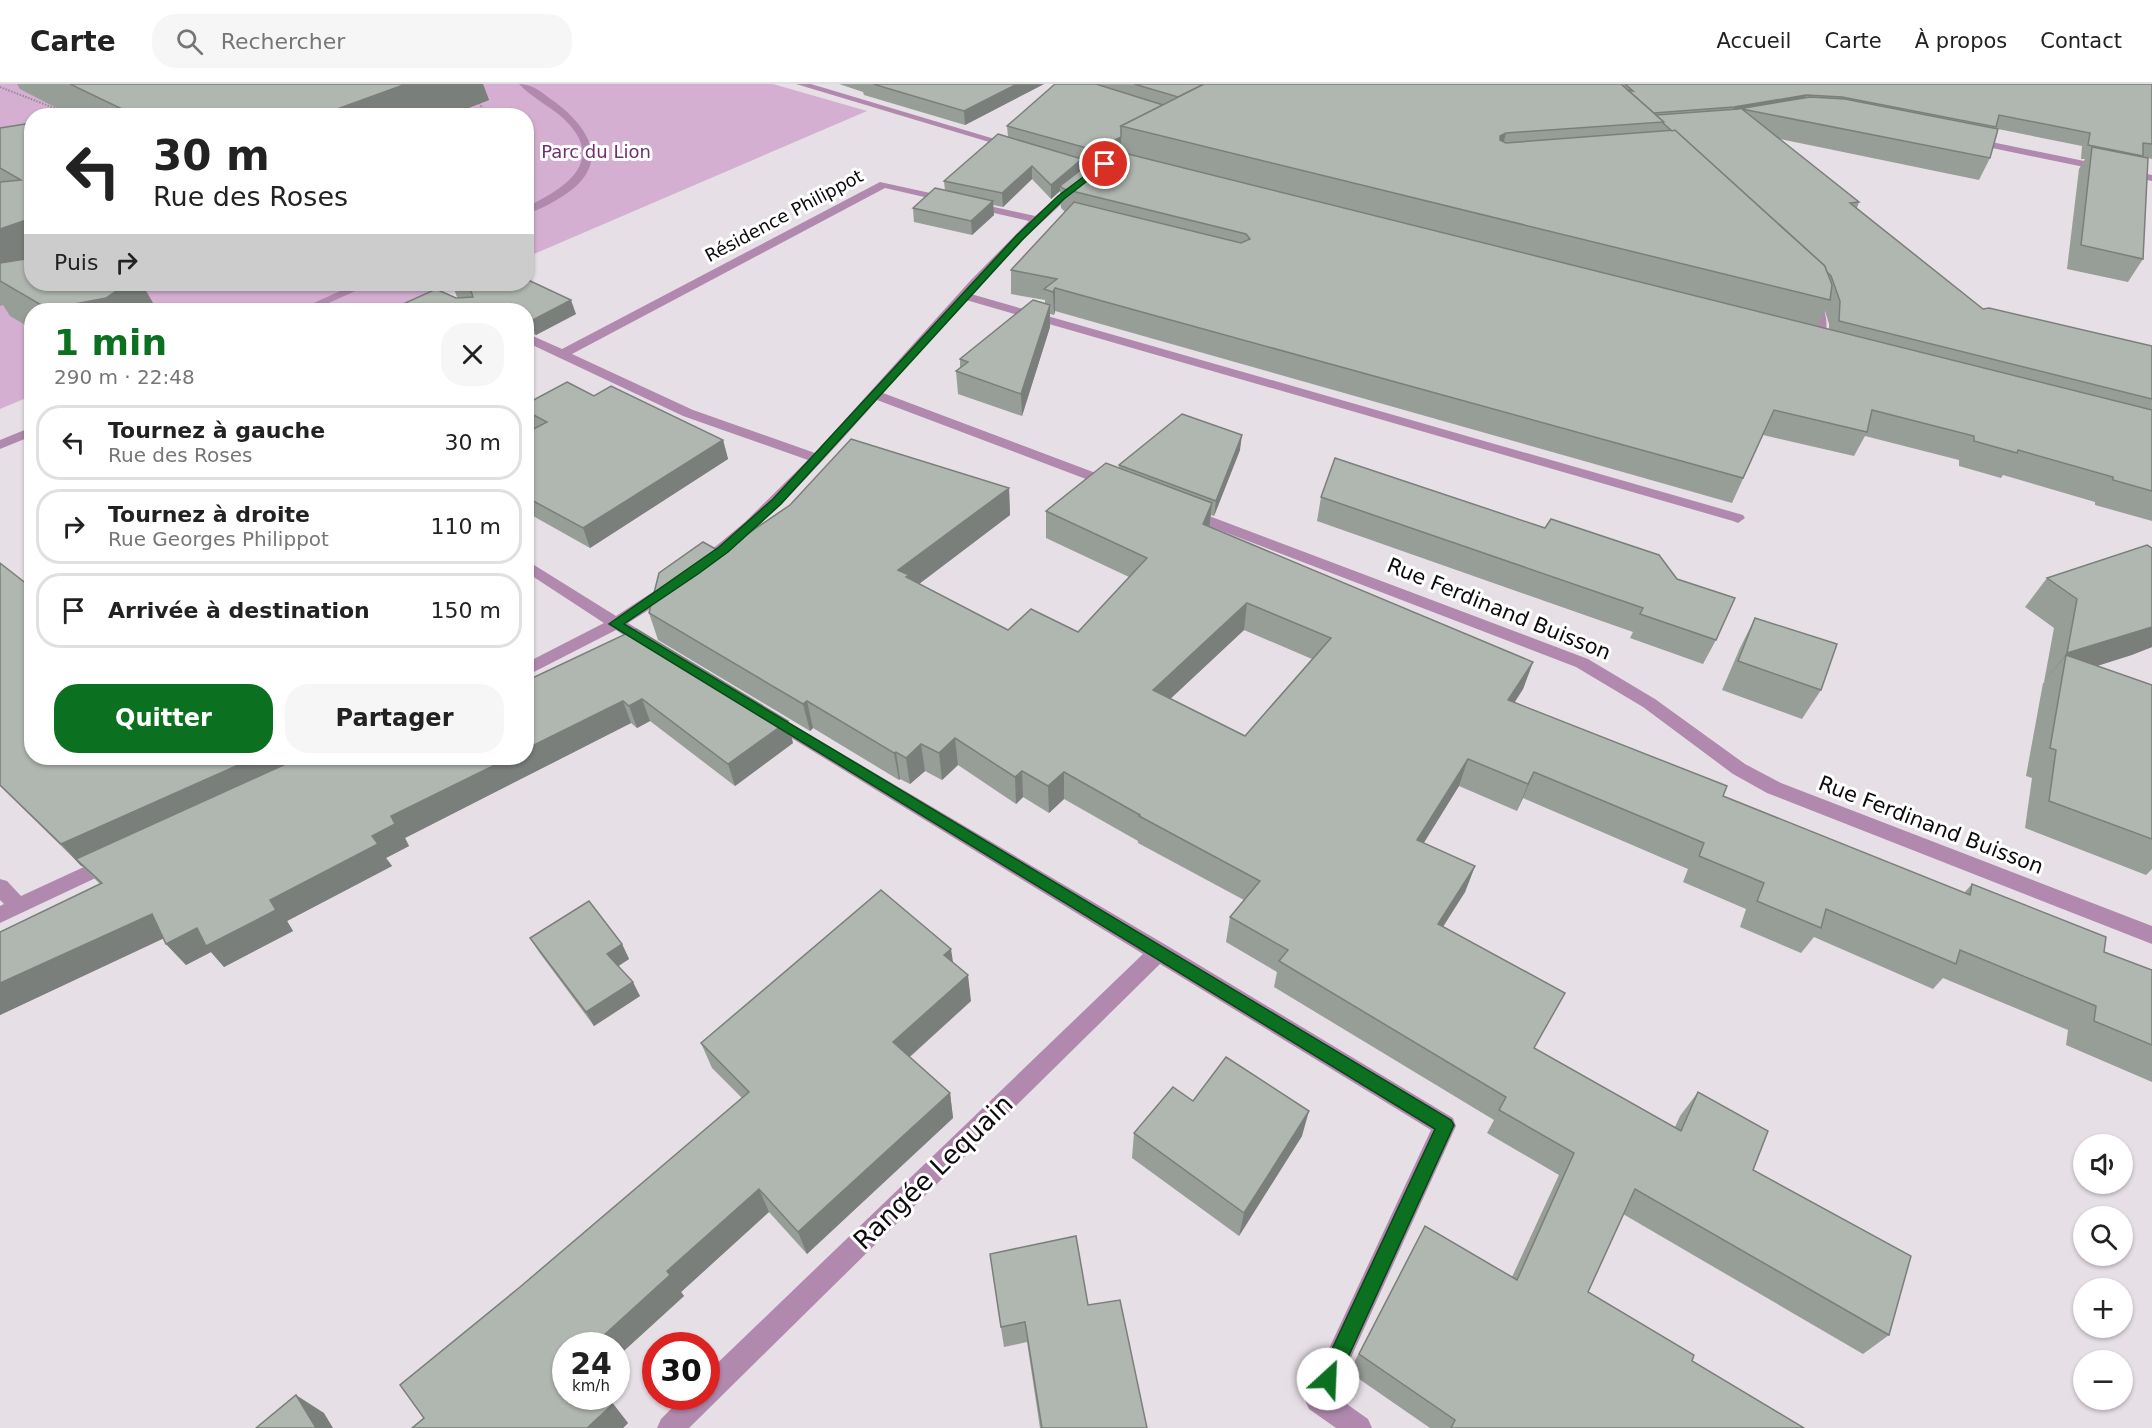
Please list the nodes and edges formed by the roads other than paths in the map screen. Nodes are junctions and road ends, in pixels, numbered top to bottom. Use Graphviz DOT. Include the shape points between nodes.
graph roads {
  1 [pos="524,84"];
  2 [pos="801,84"];
  3 [pos="1961,139"];
  4 [pos="1028,150"];
  5 [pos="1090,173"];
  6 [pos="2152,178"];
  7 [pos="534,207"];
  8 [pos="1046,215"];
  9 [pos="349,291"];
  10 [pos="1802,291"];
  11 [pos="964,296"];
  12 [pos="320,303"];
  13 [pos="534,341"];
  14 [pos="1818,347"];
  15 [pos="562,354"];
  16 [pos="875,395"];
  17 [pos="24,434"];
  18 [pos="0,445"];
  19 [pos="818,459"];
  20 [pos="1128,490"];
  21 [pos="1173,507"];
  22 [pos="1738,518"];
  23 [pos="534,571"];
  24 [pos="615,624"];
  25 [pos="666,655"];
  26 [pos="534,666"];
  27 [pos="748,704"];
  28 [pos="134,852"];
  29 [pos="0,887"];
  30 [pos="19,907"];
  31 [pos="0,915"];
  32 [pos="2152,935"];
  33 [pos="1159,951"];
  34 [pos="720,1379"];
  35 [pos="689,1410"];
  36 [pos="670,1428"];
  37 [pos="1359,1428"];
  1 -- 7 [label="street" via="577,128 588,153 578,181"];
  2 -- 4 [label="street"];
  3 -- 6 [label="street"];
  5 -- 8 [label="street"];
  8 -- 11 [label="street"];
  8 -- 15 [label="street, Résidence Philippot" via="884,184"];
  9 -- 12 [label="street"];
  10 -- 14 [label="street" via="1815,304 1821,318"];
  11 -- 16 [label="street"];
  11 -- 22 [label="street"];
  13 -- 15 [label="street"];
  15 -- 19 [label="street" via="688,413"];
  16 -- 19 [label="street"];
  16 -- 20 [label="street"];
  17 -- 18 [label="street"];
  19 -- 24 [label="street" via="749,527 690,575"];
  21 -- 32 [label="street, Rue Ferdinand Buisson" via="1582,663 1649,703 1740,769 1774,788"];
  23 -- 24 [label="street"];
  24 -- 25 [label="street"];
  24 -- 26 [label="street"];
  27 -- 33 [label="street"];
  28 -- 30 [label="street"];
  29 -- 30 [label="street"];
  30 -- 31 [label="street"];
  33 -- 34 [label="street, Rangée Lequain"];
  33 -- 37 [label="street" via="1445,1125 1318,1400"];
  35 -- 36 [label="street"];
}
